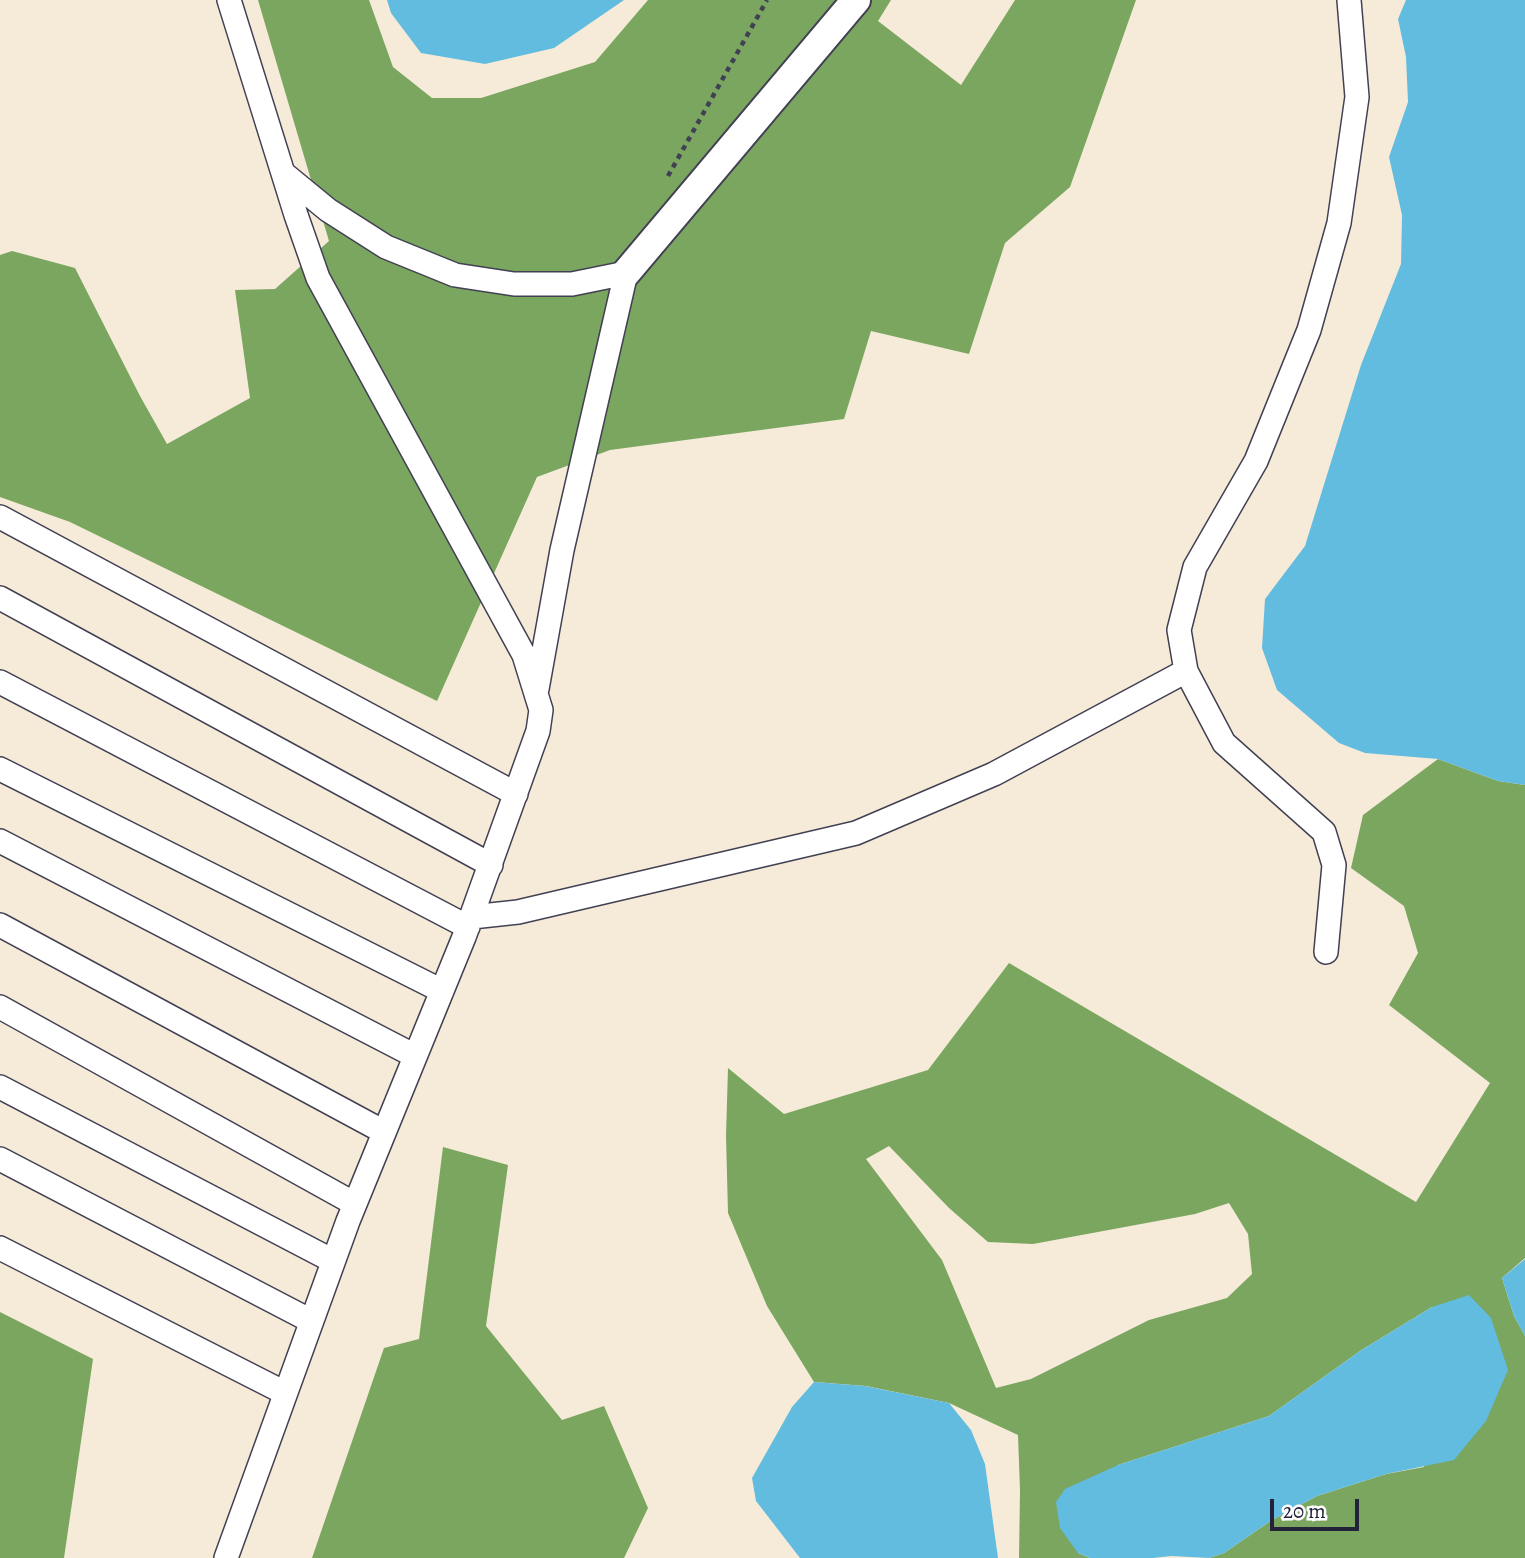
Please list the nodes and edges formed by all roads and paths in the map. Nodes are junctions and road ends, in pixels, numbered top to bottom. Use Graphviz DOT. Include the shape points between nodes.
graph roads {
  1 [pos="229,0"];
  2 [pos="767,0"];
  3 [pos="856,0"];
  4 [pos="1349,0"];
  5 [pos="284,173"];
  6 [pos="663,184"];
  7 [pos="626,273"];
  8 [pos="0,517"];
  9 [pos="0,598"];
  10 [pos="1186,671"];
  11 [pos="0,682"];
  12 [pos="536,695"];
  13 [pos="0,769"];
  14 [pos="516,794"];
  15 [pos="0,841"];
  16 [pos="491,865"];
  17 [pos="470,922"];
  18 [pos="0,925"];
  19 [pos="1326,952"];
  20 [pos="442,991"];
  21 [pos="0,1007"];
  22 [pos="415,1056"];
  23 [pos="0,1087"];
  24 [pos="384,1132"];
  25 [pos="0,1159"];
  26 [pos="355,1204"];
  27 [pos="0,1248"];
  28 [pos="333,1261"];
  29 [pos="311,1321"];
  30 [pos="285,1393"];
  31 [pos="226,1558"];
  1 -- 5 [label="street"];
  2 -- 6 [label="path"];
  3 -- 7 [label="street"];
  4 -- 10 [label="street" via="1357,97 1339,223 1309,330 1256,461 1195,567 1179,630"];
  5 -- 7 [label="street" via="328,211 386,247 455,275 514,284 572,284"];
  5 -- 12 [label="street" via="318,278 524,655"];
  7 -- 12 [label="street" via="562,550"];
  8 -- 14 [label="street"];
  9 -- 16 [label="street"];
  10 -- 17 [label="street" via="994,774 856,833"];
  10 -- 19 [label="street" via="1224,743 1324,832 1334,865"];
  11 -- 17 [label="street"];
  12 -- 14 [label="street" via="541,710 538,731"];
  13 -- 20 [label="street"];
  14 -- 16 [label="street"];
  15 -- 22 [label="street"];
  16 -- 17 [label="street"];
  17 -- 20 [label="street"];
  18 -- 24 [label="street"];
  20 -- 22 [label="street"];
  21 -- 26 [label="street"];
  22 -- 24 [label="street"];
  23 -- 28 [label="street"];
  24 -- 26 [label="street"];
  25 -- 29 [label="street"];
  26 -- 28 [label="street"];
  27 -- 30 [label="street"];
  28 -- 29 [label="street"];
  29 -- 30 [label="street"];
  30 -- 31 [label="street"];
}
